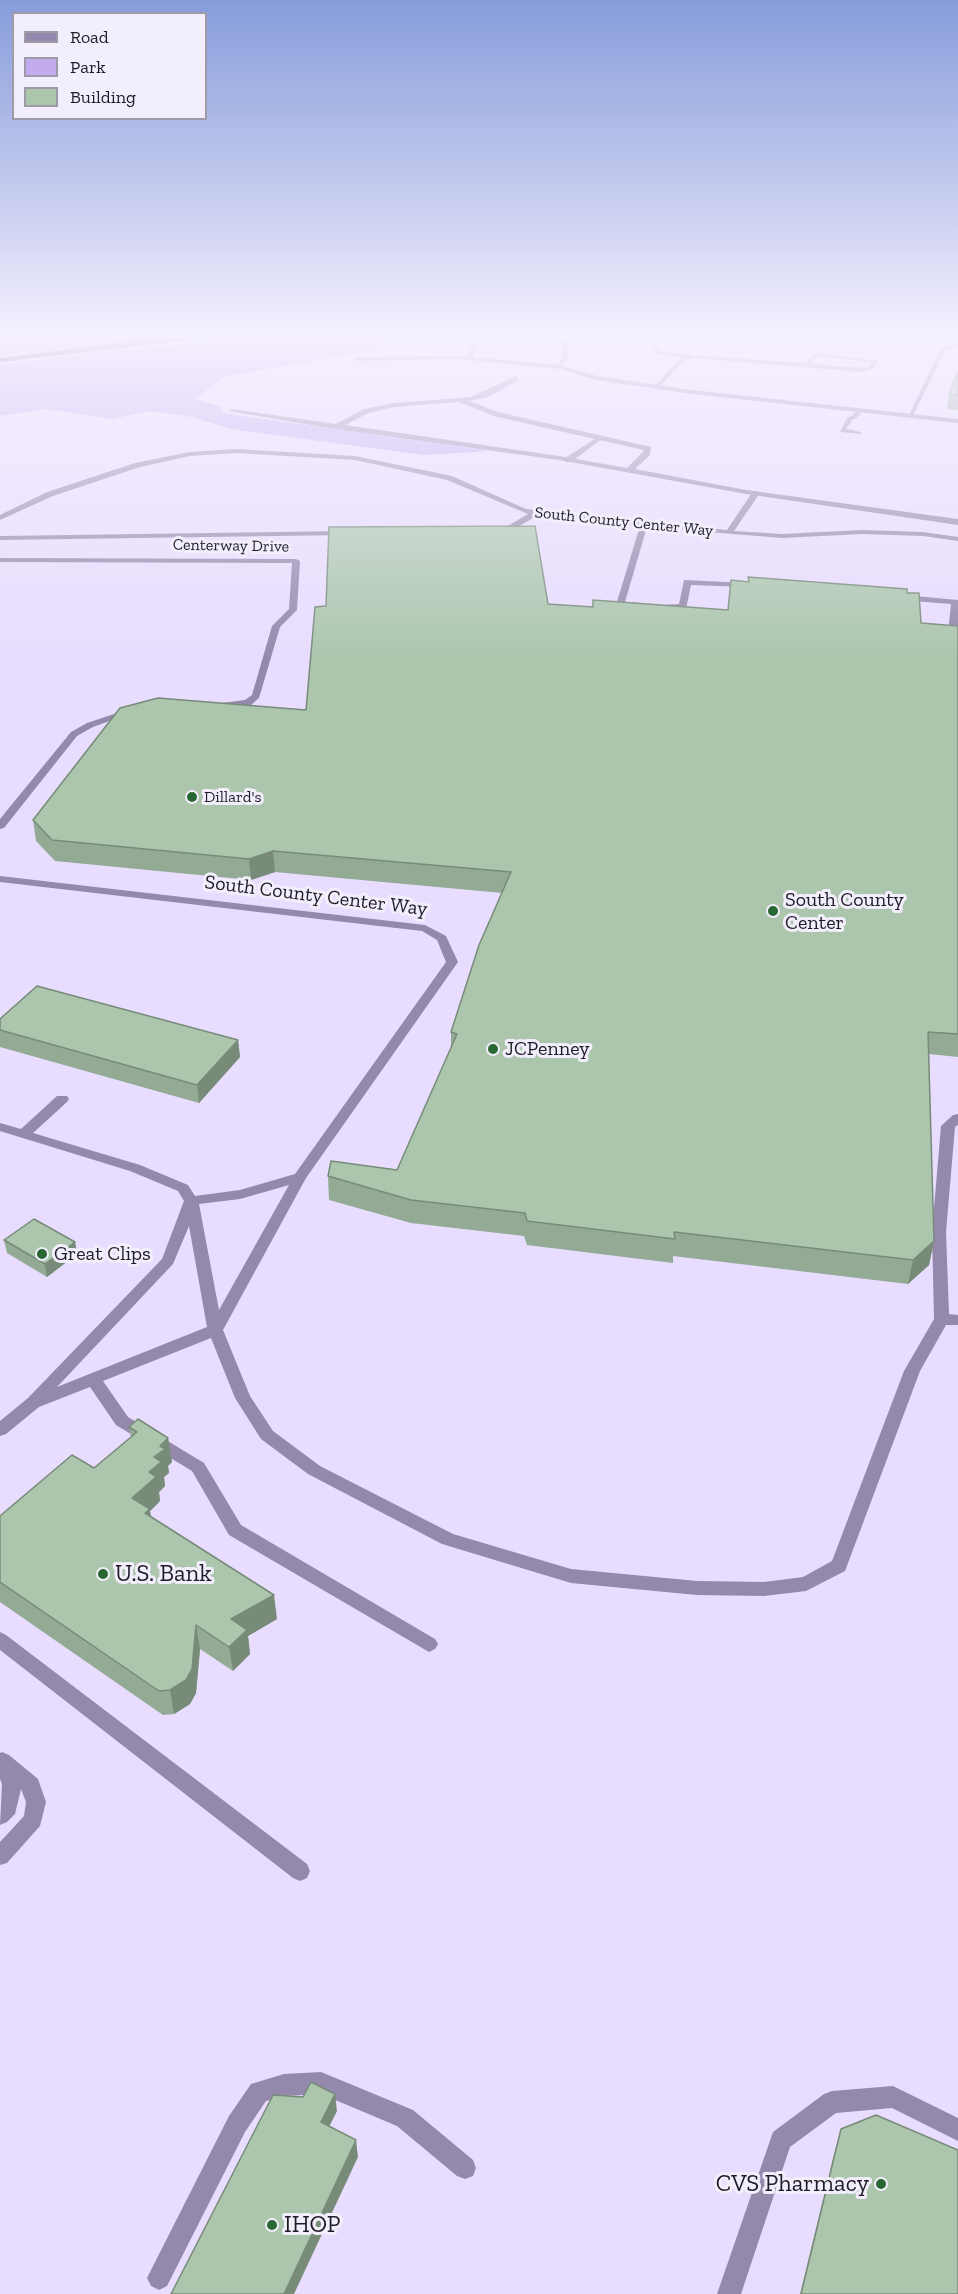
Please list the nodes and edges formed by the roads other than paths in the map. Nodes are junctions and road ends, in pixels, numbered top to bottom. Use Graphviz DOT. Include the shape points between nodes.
graph roads {
  1 [pos="455,444"];
  2 [pos="591,444"];
  3 [pos="626,444"];
  4 [pos="568,460"];
  5 [pos="630,470"];
  6 [pos="756,493"];
  7 [pos="535,513"];
  8 [pos="0,518"];
  9 [pos="958,522"];
  10 [pos="644,525"];
  11 [pos="483,532"];
  12 [pos="356,533"];
  13 [pos="729,533"];
  14 [pos="0,538"];
  15 [pos="958,539"];
  16 [pos="0,560"];
  17 [pos="760,586"];
  18 [pos="897,597"];
  19 [pos="641,606"];
  20 [pos="651,606"];
  21 [pos="958,633"];
  22 [pos="213,705"];
  23 [pos="143,707"];
  24 [pos="0,826"];
  25 [pos="0,879"];
  26 [pos="62,1099"];
  27 [pos="958,1118"];
  28 [pos="0,1127"];
  29 [pos="23,1135"];
  30 [pos="300,1177"];
  31 [pos="191,1201"];
  32 [pos="950,1319"];
  33 [pos="215,1330"];
  34 [pos="94,1380"];
  35 [pos="34,1402"];
  36 [pos="0,1431"];
  37 [pos="0,1640"];
  38 [pos="429,1644"];
  39 [pos="1,1761"];
  40 [pos="0,1816"];
  41 [pos="0,1856"];
  42 [pos="300,1871"];
  43 [pos="958,2130"];
  44 [pos="465,2168"];
  45 [pos="159,2278"];
  46 [pos="729,2294"];
  1 -- 4 [label="street"];
  2 -- 4 [label="lane"];
  3 -- 5 [label="street" via="648,449"];
  4 -- 5 [label="street"];
  5 -- 6 [label="street"];
  6 -- 9 [label="street"];
  6 -- 13 [label="lane, South County Center Way"];
  7 -- 8 [label="lane, South County Center Way" via="504,504 449,478 416,469 355,458 236,451 190,454 138,465 50,494"];
  7 -- 10 [label="lane, South County Center Way"];
  7 -- 11 [label="lane" via="508,529"];
  10 -- 13 [label="lane, South County Center Way"];
  10 -- 19 [label="lane" via="620,605"];
  12 -- 14 [label="lane"];
  13 -- 15 [label="lane, South County Center Way" via="782,536 862,532"];
  16 -- 22 [label="lane, Centerway Drive" via="296,561 293,610 276,626 256,696 248,703"];
  17 -- 20 [label="lane" via="687,582 683,607"];
  18 -- 21 [label="lane" via="956,602 952,633"];
  23 -- 24 [label="lane" via="74,734"];
  25 -- 30 [label="lane, South County Center Way" via="425,928 442,938 452,962"];
  26 -- 29 [label="lane"];
  27 -- 32 [label="lane" via="948,1126 939,1232"];
  28 -- 29 [label="lane"];
  29 -- 31 [label="lane" via="135,1168 183,1188"];
  30 -- 31 [label="lane" via="240,1194"];
  30 -- 33 [label="lane"];
  31 -- 33 [label="lane"];
  31 -- 35 [label="lane" via="168,1261"];
  32 -- 33 [label="lane" via="912,1371 839,1566 807,1584 764,1589 697,1588 571,1576 448,1539 314,1470 267,1435 243,1398"];
  33 -- 34 [label="lane"];
  34 -- 35 [label="lane"];
  34 -- 38 [label="lane" via="122,1421 198,1467 235,1530"];
  35 -- 36 [label="lane"];
  37 -- 42 [label="lane"];
  39 -- 40 [label="lane" via="12,1784 8,1808"];
  39 -- 41 [label="lane" via="31,1785 36,1802 33,1820"];
  43 -- 46 [label="lane" via="893,2097 832,2102 781,2140"];
  44 -- 45 [label="lane" via="405,2118 321,2083 284,2085 259,2092 237,2124"];
}
